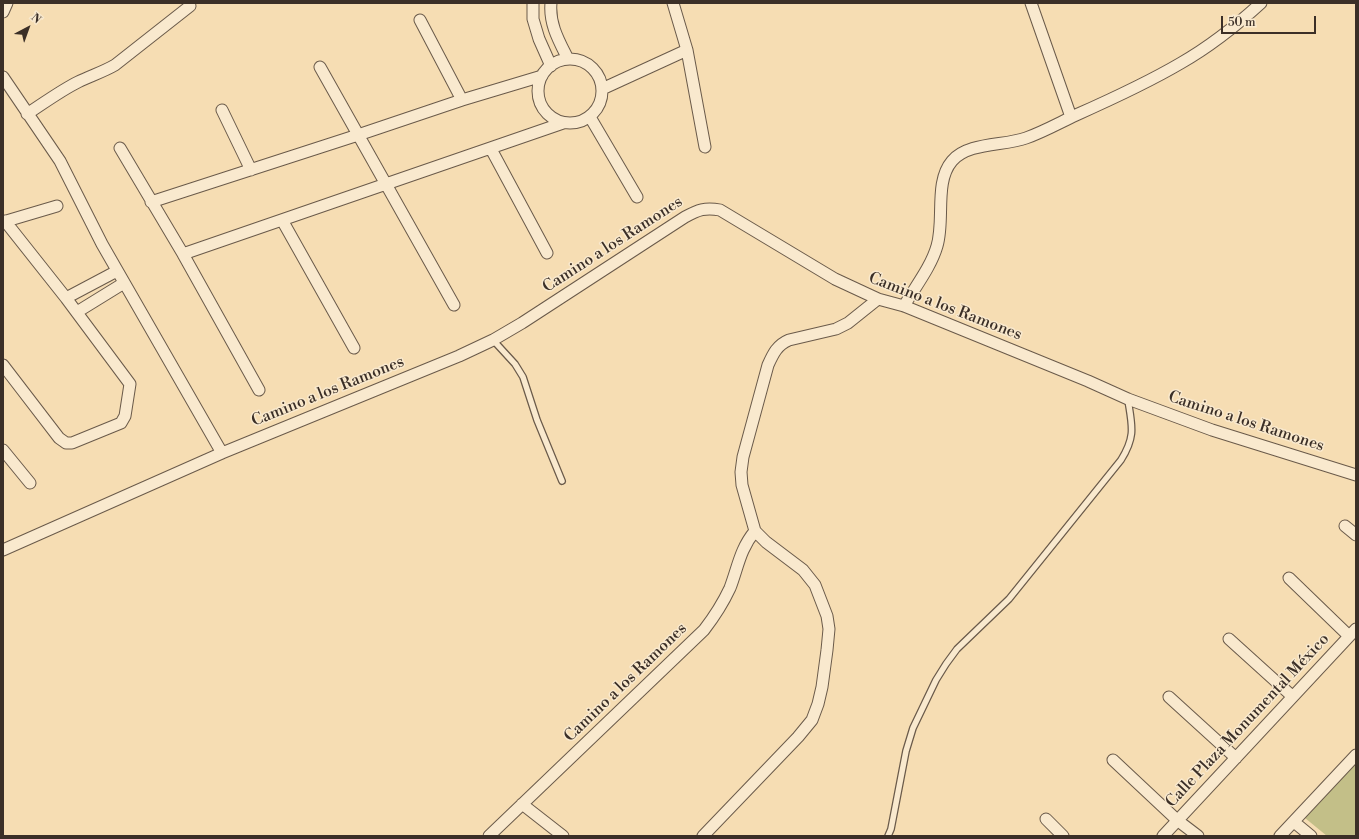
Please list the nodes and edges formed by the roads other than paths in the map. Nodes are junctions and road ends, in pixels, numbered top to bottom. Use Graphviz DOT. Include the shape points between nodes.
graph roads {
  1 [pos="7,3"];
  2 [pos="533,3"];
  3 [pos="551,3"];
  4 [pos="673,3"];
  5 [pos="1031,3"];
  6 [pos="1261,3"];
  7 [pos="190,6"];
  8 [pos="3,12"];
  9 [pos="420,20"];
  10 [pos="688,50"];
  11 [pos="568,59"];
  12 [pos="551,66"];
  13 [pos="320,67"];
  14 [pos="542,76"];
  15 [pos="3,77"];
  16 [pos="602,88"];
  17 [pos="462,100"];
  18 [pos="222,110"];
  19 [pos="27,114"];
  20 [pos="590,117"];
  21 [pos="1071,117"];
  22 [pos="563,123"];
  23 [pos="358,135"];
  24 [pos="705,147"];
  25 [pos="120,148"];
  26 [pos="491,149"];
  27 [pos="251,170"];
  28 [pos="386,185"];
  29 [pos="637,197"];
  30 [pos="151,202"];
  31 [pos="57,206"];
  32 [pos="282,220"];
  33 [pos="4,222"];
  34 [pos="547,253"];
  35 [pos="183,254"];
  36 [pos="117,271"];
  37 [pos="124,283"];
  38 [pos="66,298"];
  39 [pos="878,299"];
  40 [pos="454,305"];
  41 [pos="904,306"];
  42 [pos="76,312"];
  43 [pos="493,340"];
  44 [pos="354,348"];
  45 [pos="3,365"];
  46 [pos="259,390"];
  47 [pos="1128,399"];
  48 [pos="3,450"];
  49 [pos="222,453"];
  50 [pos="1356,475"];
  51 [pos="562,481"];
  52 [pos="30,483"];
  53 [pos="1345,526"];
  54 [pos="755,531"];
  55 [pos="1356,535"];
  56 [pos="3,550"];
  57 [pos="1289,578"];
  58 [pos="1352,632"];
  59 [pos="1229,639"];
  60 [pos="1169,696"];
  61 [pos="1292,696"];
  62 [pos="1356,755"];
  63 [pos="1236,758"];
  64 [pos="1113,760"];
  65 [pos="522,804"];
  66 [pos="1046,819"];
  67 [pos="1177,820"];
  68 [pos="1294,822"];
  69 [pos="489,836"];
  70 [pos="563,836"];
  71 [pos="703,836"];
  72 [pos="888,836"];
  73 [pos="1063,836"];
  74 [pos="1163,836"];
  75 [pos="1198,836"];
  76 [pos="1280,836"];
  77 [pos="1311,836"];
  1 -- 8 [label="street"];
  2 -- 12 [label="street" via="539,39"];
  3 -- 11 [label="street" via="552,26"];
  4 -- 10 [label="street"];
  5 -- 21 [label="street"];
  6 -- 21 [label="street" via="1183,62 1136,88"];
  7 -- 19 [label="street" via="106,71 79,81"];
  9 -- 17 [label="street"];
  10 -- 16 [label="street"];
  10 -- 24 [label="street"];
  11 -- 12 [label="street"];
  11 -- 16 [label="street" via="580,61 591,67"];
  12 -- 14 [label="street"];
  13 -- 23 [label="street"];
  14 -- 17 [label="street"];
  14 -- 22 [label="street" via="538,90 541,105 550,117"];
  15 -- 19 [label="street"];
  16 -- 20 [label="street" via="597,109"];
  17 -- 23 [label="street"];
  18 -- 27 [label="street"];
  19 -- 36 [label="street" via="60,161"];
  20 -- 22 [label="street" via="577,123"];
  20 -- 29 [label="street"];
  21 -- 41 [label="street" via="1026,138 974,148 952,160 945,172 942,187 938,245"];
  22 -- 26 [label="street"];
  23 -- 27 [label="street"];
  23 -- 28 [label="street"];
  25 -- 30 [label="street"];
  26 -- 28 [label="street"];
  26 -- 34 [label="street"];
  27 -- 30 [label="street"];
  28 -- 32 [label="street"];
  28 -- 40 [label="street"];
  30 -- 35 [label="street"];
  31 -- 33 [label="street"];
  32 -- 35 [label="street"];
  32 -- 44 [label="street"];
  33 -- 38 [label="street"];
  35 -- 46 [label="street"];
  36 -- 37 [label="street"];
  36 -- 38 [label="street"];
  37 -- 42 [label="street"];
  37 -- 49 [label="street"];
  38 -- 42 [label="street"];
  39 -- 41 [label="street, Camino a los Ramones"];
  39 -- 43 [label="street, Camino a los Ramones" via="835,279 720,210 704,208 696,210"];
  39 -- 54 [label="street" via="848,323 831,331 789,340 774,353 760,392 741,472 742,485"];
  41 -- 47 [label="street, Camino a los Ramones"];
  42 -- 45 [label="street" via="130,384 125,416 120,423 72,443 66,443 59,438"];
  43 -- 49 [label="street, Camino a los Ramones"];
  43 -- 51 [label="lane" via="523,377"];
  47 -- 50 [label="street, Camino a los Ramones" via="1212,430"];
  47 -- 72 [label="lane" via="1133,428 1128,450 1009,599 957,649 936,680 913,728"];
  48 -- 52 [label="street"];
  49 -- 56 [label="street, Camino a los Ramones"];
  53 -- 55 [label="street"];
  54 -- 65 [label="street, Camino a los Ramones" via="744,545 723,603 704,630"];
  54 -- 71 [label="street" via="803,570 820,596 829,629 822,687 812,720"];
  57 -- 58 [label="street"];
  58 -- 61 [label="street, Calle Plaza Monumental México"];
  59 -- 61 [label="street"];
  60 -- 63 [label="street"];
  61 -- 63 [label="street, Calle Plaza Monumental México"];
  62 -- 68 [label="street"];
  63 -- 67 [label="street, Calle Plaza Monumental México"];
  64 -- 67 [label="street"];
  65 -- 69 [label="street, Camino a los Ramones"];
  65 -- 70 [label="street"];
  66 -- 73 [label="street"];
  67 -- 74 [label="street, Calle Plaza Monumental México"];
  67 -- 75 [label="street"];
  68 -- 76 [label="street"];
  68 -- 77 [label="street"];
}
